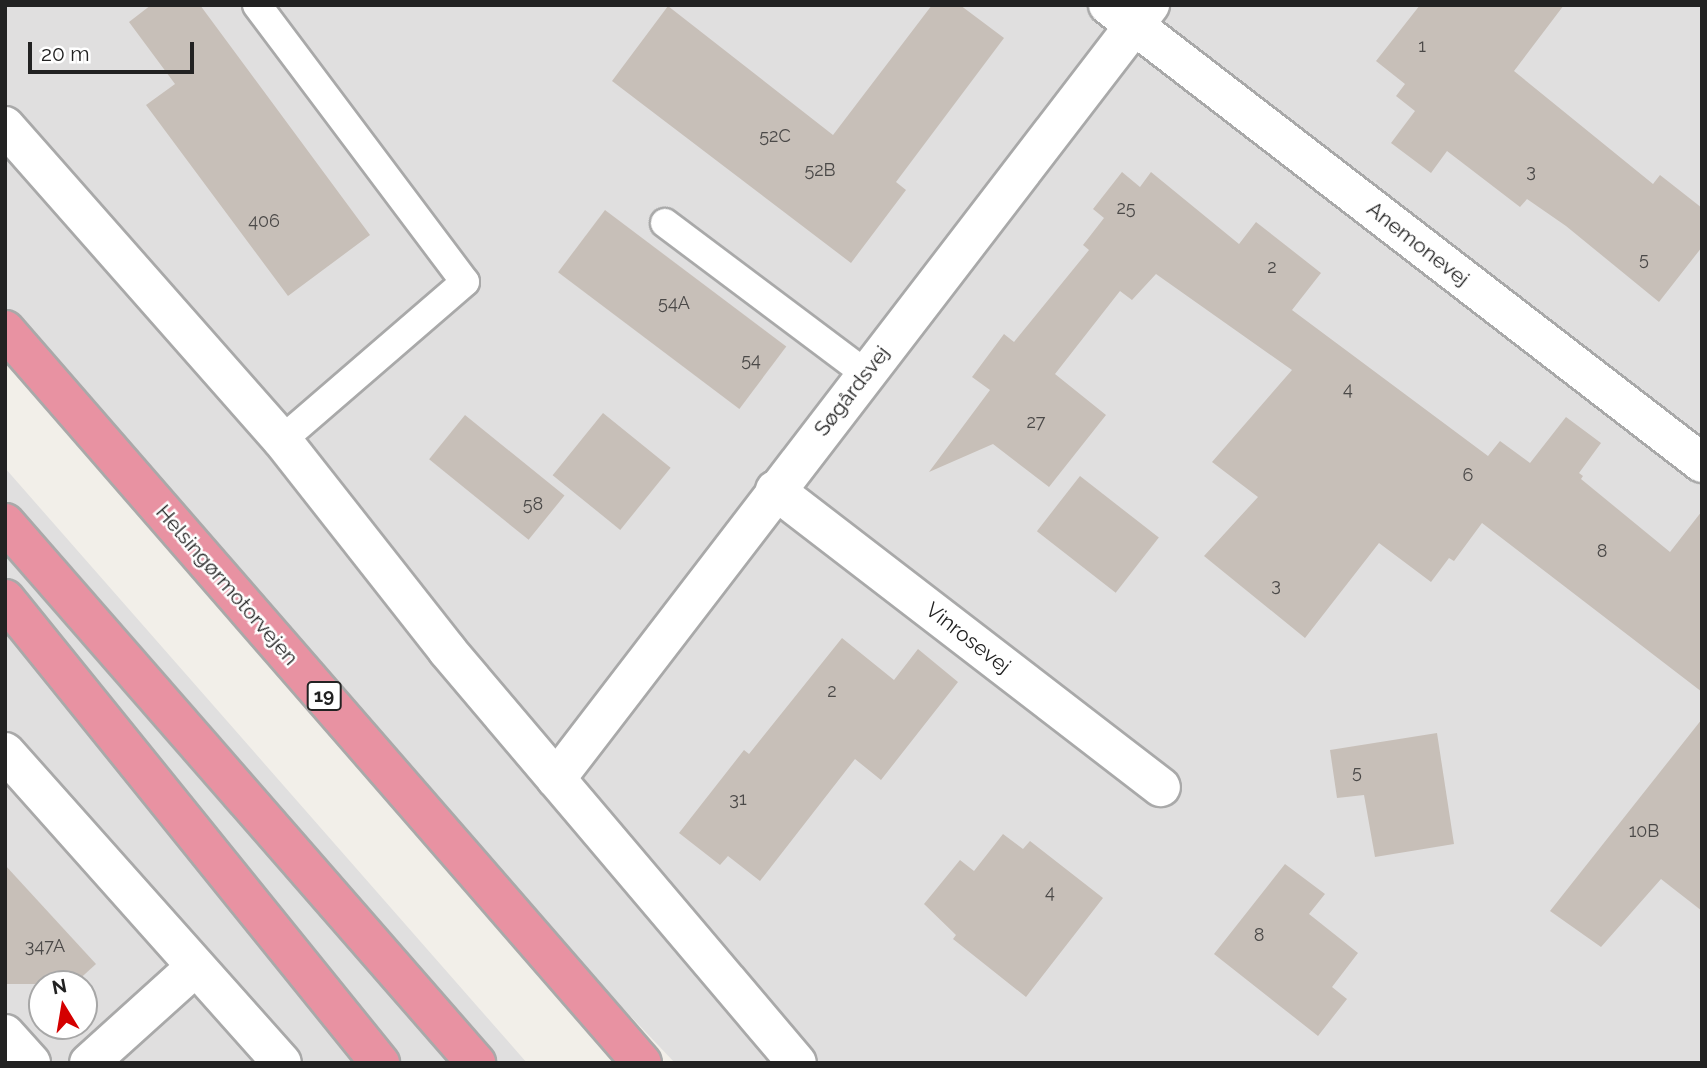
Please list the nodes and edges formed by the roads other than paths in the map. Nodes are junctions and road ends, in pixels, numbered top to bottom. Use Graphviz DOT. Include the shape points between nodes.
graph roads {
  1 [pos="257,5"];
  2 [pos="1131,11"];
  3 [pos="5,126"];
  4 [pos="665,223"];
  5 [pos="5,330"];
  6 [pos="866,374"];
  7 [pos="282,440"];
  8 [pos="1702,463"];
  9 [pos="775,490"];
  10 [pos="5,523"];
  11 [pos="5,599"];
  12 [pos="5,752"];
  13 [pos="556,779"];
  14 [pos="1161,787"];
  15 [pos="194,968"];
  16 [pos="5,1034"];
  17 [pos="32,1063"];
  18 [pos="89,1063"];
  19 [pos="282,1063"];
  20 [pos="380,1063"];
  21 [pos="476,1063"];
  22 [pos="642,1063"];
  23 [pos="797,1063"];
  1 -- 7 [label="lane" via="465,282"];
  2 -- 6 [label="street, Søgårdsvej"];
  2 -- 8 [label="street, Anemonevej"];
  3 -- 7 [label="street"];
  4 -- 6 [label="lane"];
  5 -- 22 [label="highway, Helsingørmotorvejen / 19"];
  6 -- 9 [label="street, Søgårdsvej"];
  7 -- 13 [label="street" via="447,650"];
  9 -- 13 [label="street, Søgårdsvej"];
  9 -- 14 [label="street, Vinrosevej"];
  10 -- 21 [label="highway"];
  11 -- 20 [label="highway"];
  12 -- 15 [label="street"];
  13 -- 23 [label="street"];
  15 -- 18 [label="street"];
  15 -- 19 [label="street"];
  16 -- 17 [label="street"];
}
